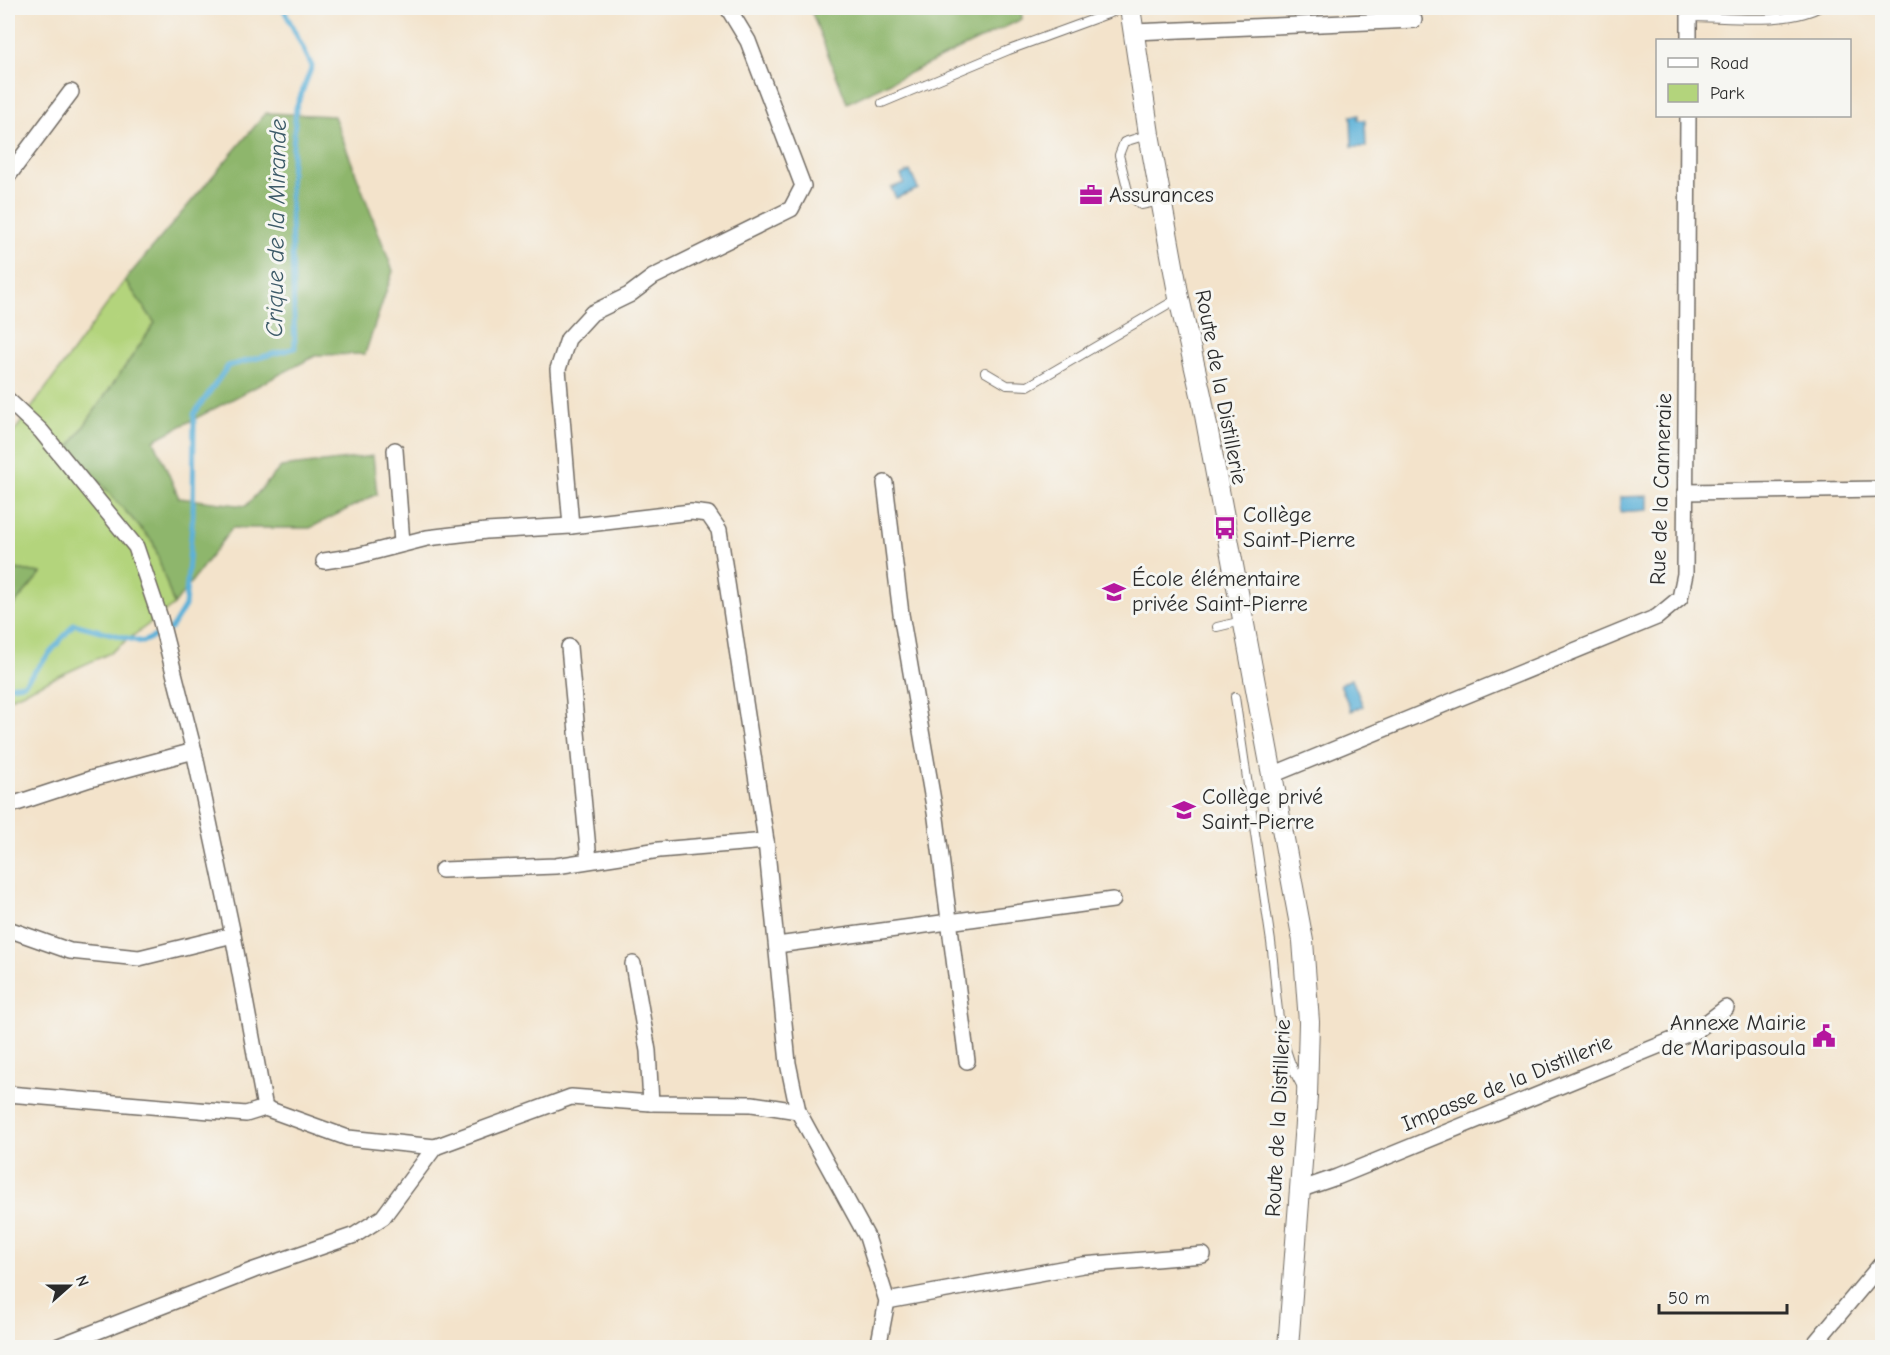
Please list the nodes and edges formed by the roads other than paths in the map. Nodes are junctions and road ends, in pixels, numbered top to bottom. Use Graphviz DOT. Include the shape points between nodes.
graph roads {
  1 [pos="728,8"];
  2 [pos="1130,8"];
  3 [pos="1818,8"];
  4 [pos="1689,12"];
  5 [pos="1414,20"];
  6 [pos="1134,32"];
  7 [pos="1689,39"];
  8 [pos="71,92"];
  9 [pos="882,103"];
  10 [pos="1688,117"];
  11 [pos="1149,134"];
  12 [pos="8,176"];
  13 [pos="1161,201"];
  14 [pos="1179,298"];
  15 [pos="985,372"];
  16 [pos="8,400"];
  17 [pos="395,450"];
  18 [pos="885,483"];
  19 [pos="1882,489"];
  20 [pos="1685,492"];
  21 [pos="571,526"];
  22 [pos="402,543"];
  23 [pos="324,561"];
  24 [pos="1243,621"];
  25 [pos="1217,627"];
  26 [pos="569,647"];
  27 [pos="1235,697"];
  28 [pos="194,751"];
  29 [pos="1272,775"];
  30 [pos="8,806"];
  31 [pos="766,841"];
  32 [pos="589,861"];
  33 [pos="442,870"];
  34 [pos="1113,900"];
  35 [pos="949,921"];
  36 [pos="8,929"];
  37 [pos="233,935"];
  38 [pos="777,945"];
  39 [pos="633,964"];
  40 [pos="1726,1008"];
  41 [pos="967,1061"];
  42 [pos="8,1094"];
  43 [pos="1307,1096"];
  44 [pos="651,1103"];
  45 [pos="265,1108"];
  46 [pos="798,1112"];
  47 [pos="435,1147"];
  48 [pos="1299,1190"];
  49 [pos="1203,1255"];
  50 [pos="1882,1263"];
  51 [pos="886,1301"];
  52 [pos="54,1347"];
  53 [pos="878,1347"];
  54 [pos="1288,1347"];
  55 [pos="1811,1347"];
  1 -- 21 [label="street" via="748,41 803,186 791,209 653,277 629,295 592,313 568,339 558,369"];
  2 -- 6 [label="street, Route de la Distillerie"];
  2 -- 9 [label="lane" via="1009,50"];
  3 -- 4 [label="lane" via="1805,15 1787,17"];
  4 -- 7 [label="street"];
  5 -- 6 [label="street"];
  6 -- 11 [label="street, Route de la Distillerie"];
  8 -- 12 [label="street"];
  10 -- 20 [label="street, Rue de la Canneraie"];
  11 -- 13 [label="street, Route de la Distillerie"];
  11 -- 13 [label="lane" via="1124,142 1119,155 1129,195 1141,205"];
  13 -- 14 [label="street, Route de la Distillerie"];
  14 -- 15 [label="lane" via="1028,386 1007,385"];
  14 -- 24 [label="street, Route de la Distillerie"];
  16 -- 28 [label="street" via="40,431 136,547 160,618"];
  17 -- 22 [label="street"];
  18 -- 35 [label="street" via="901,614"];
  19 -- 20 [label="street"];
  20 -- 29 [label="street, Rue de la Canneraie" via="1685,574 1680,598 1657,617"];
  21 -- 22 [label="street" via="486,531"];
  21 -- 31 [label="street" via="691,512 708,514 719,530"];
  22 -- 23 [label="street"];
  24 -- 25 [label="lane"];
  24 -- 29 [label="street, Route de la Distillerie"];
  26 -- 32 [label="street"];
  27 -- 43 [label="lane" via="1273,958 1280,1035"];
  28 -- 30 [label="street"];
  28 -- 37 [label="street"];
  29 -- 43 [label="street, Route de la Distillerie" via="1302,941 1310,1022"];
  31 -- 32 [label="street" via="659,850"];
  31 -- 38 [label="street"];
  32 -- 33 [label="street" via="509,869"];
  34 -- 35 [label="street"];
  35 -- 38 [label="street"];
  35 -- 41 [label="street"];
  36 -- 37 [label="street" via="70,951 138,958"];
  37 -- 45 [label="street"];
  38 -- 46 [label="street" via="788,1063"];
  39 -- 44 [label="street" via="648,1051"];
  40 -- 48 [label="street, Impasse de la Distillerie" via="1697,1030"];
  42 -- 45 [label="street" via="246,1114"];
  43 -- 48 [label="street, Route de la Distillerie"];
  44 -- 46 [label="street" via="753,1104"];
  44 -- 47 [label="street" via="571,1097"];
  45 -- 47 [label="street" via="348,1138"];
  46 -- 51 [label="street" via="867,1237"];
  47 -- 52 [label="street" via="383,1217 355,1235"];
  48 -- 54 [label="street, Route de la Distillerie"];
  49 -- 51 [label="street" via="1083,1265"];
  50 -- 55 [label="street"];
  51 -- 53 [label="street"];
}
